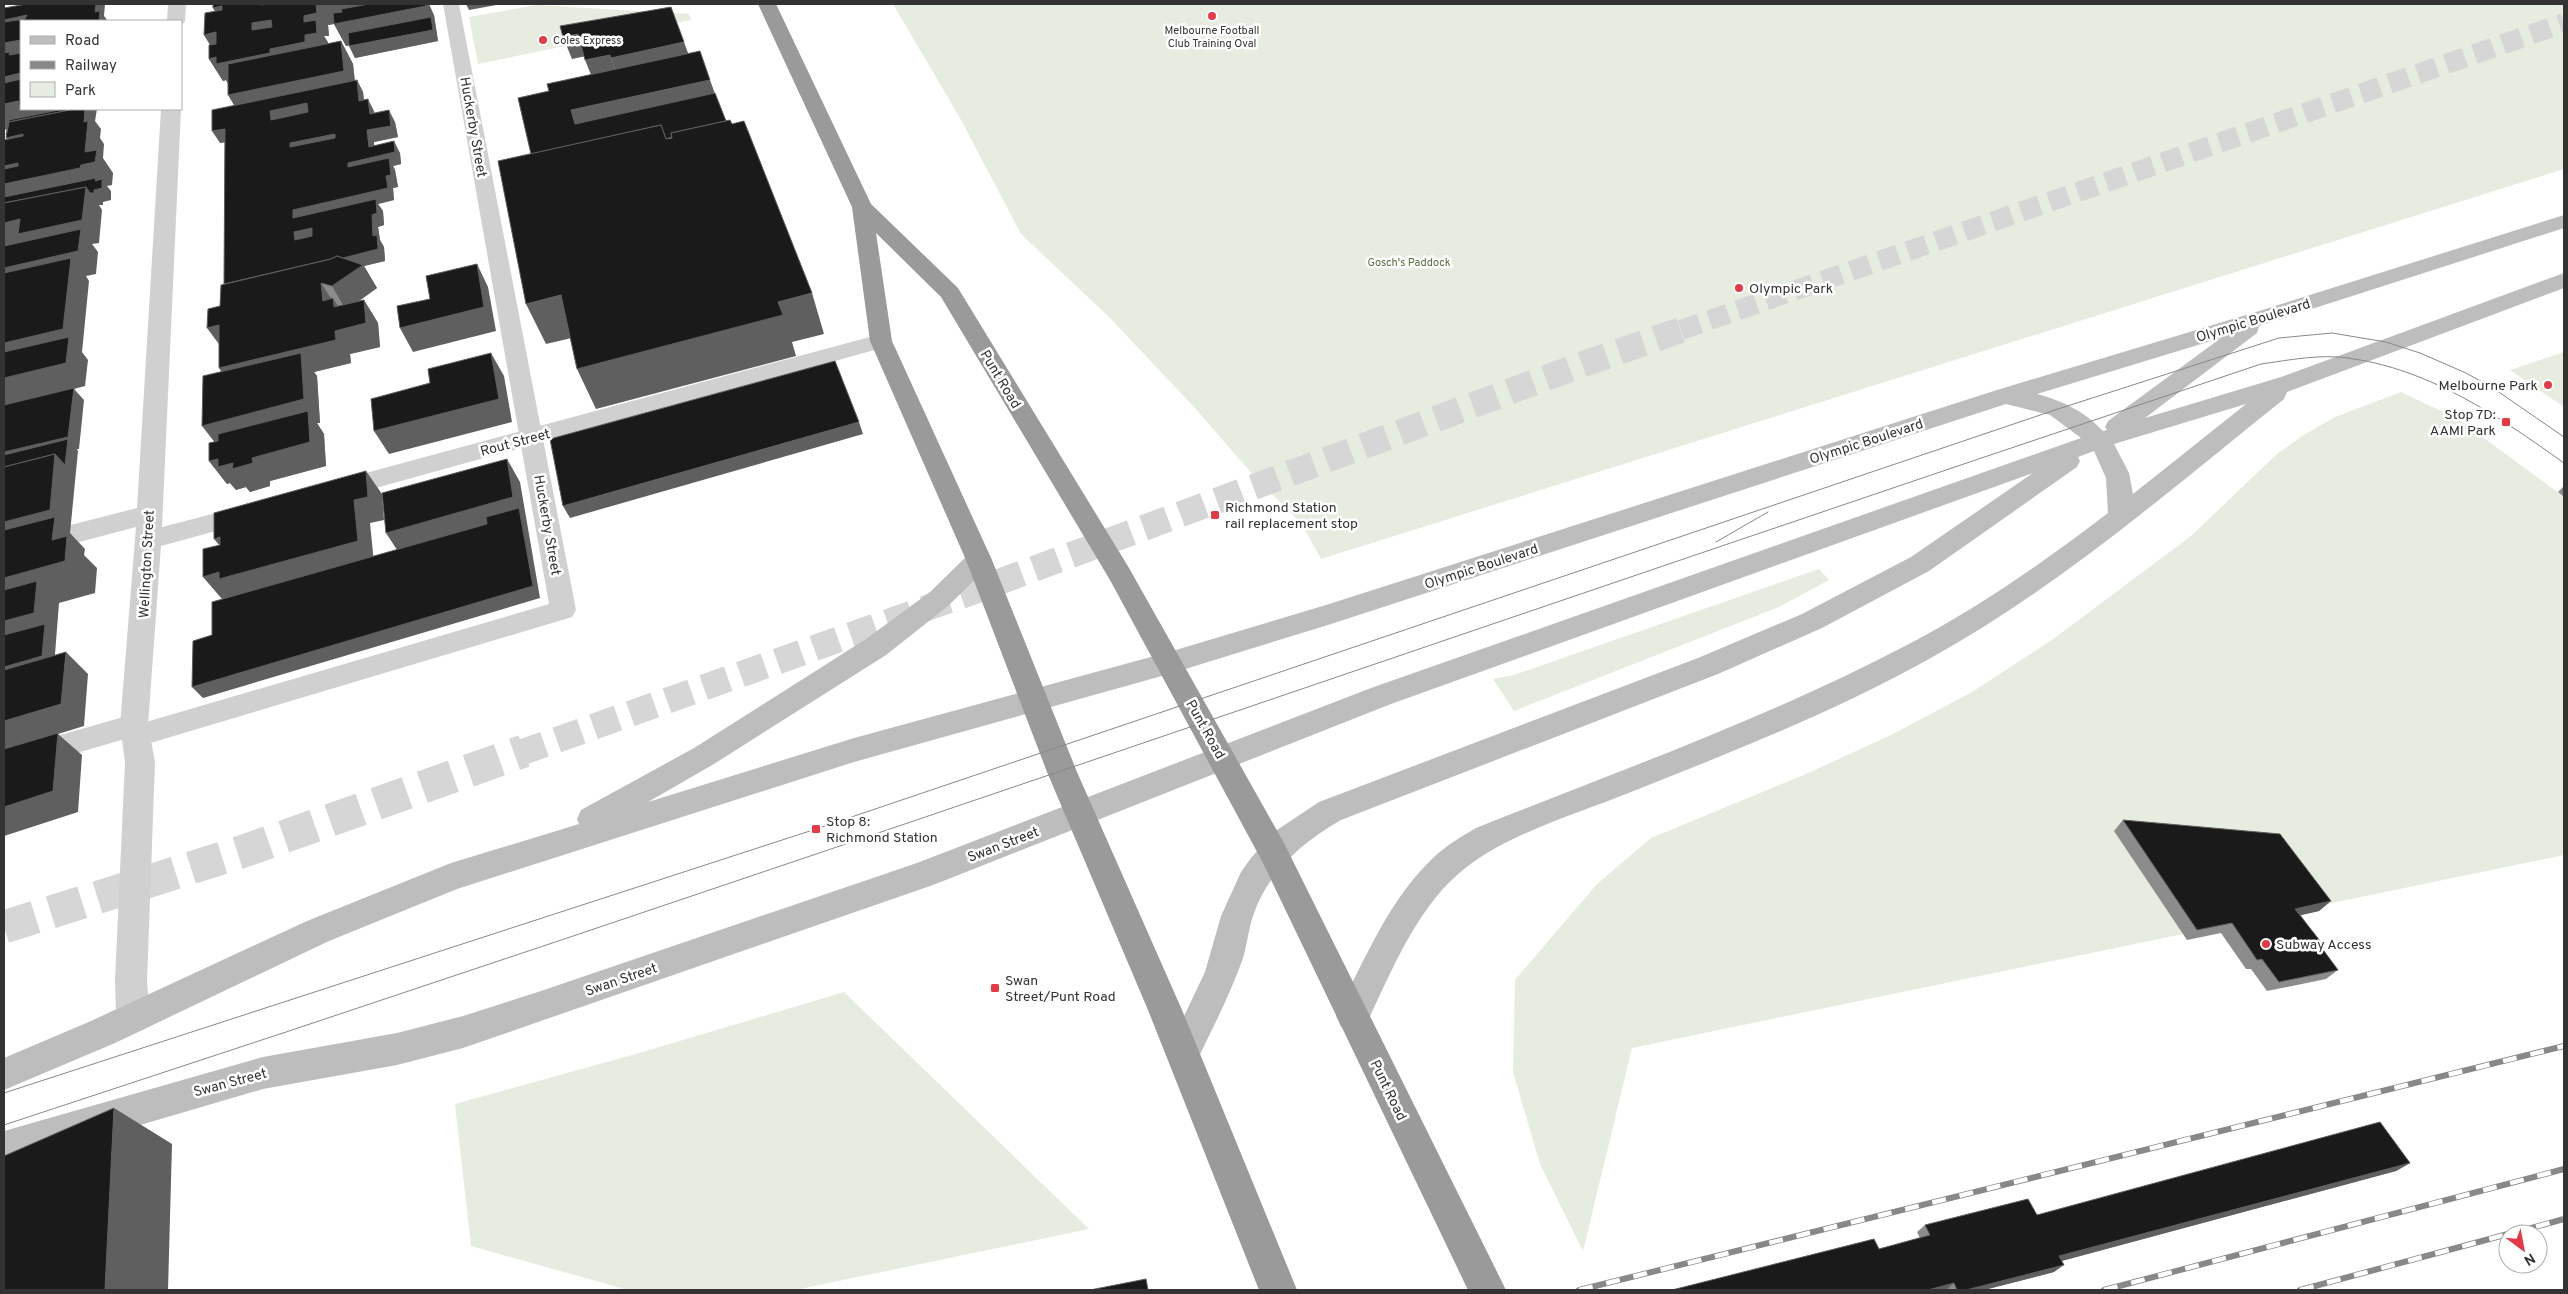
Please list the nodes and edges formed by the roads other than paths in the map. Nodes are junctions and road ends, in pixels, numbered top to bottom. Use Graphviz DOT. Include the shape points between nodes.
graph roads {
  1 [pos="177,4"];
  2 [pos="451,4"];
  3 [pos="767,4"];
  4 [pos="176,20"];
  5 [pos="171,110"];
  6 [pos="862,208"];
  7 [pos="2564,221"];
  8 [pos="2564,280"];
  9 [pos="2264,317"];
  10 [pos="881,342"];
  11 [pos="2289,382"];
  12 [pos="2005,396"];
  13 [pos="532,438"];
  14 [pos="2098,441"];
  15 [pos="312,496"];
  16 [pos="274,506"];
  17 [pos="149,514"];
  18 [pos="2121,518"];
  19 [pos="148,540"];
  20 [pos="4,552"];
  21 [pos="979,560"];
  22 [pos="1169,663"];
  23 [pos="1033,701"];
  24 [pos="136,730"];
  25 [pos="1222,758"];
  26 [pos="4,763"];
  27 [pos="1080,815"];
  28 [pos="1273,852"];
  29 [pos="504,860"];
  30 [pos="1353,1016"];
  31 [pos="133,1018"];
  32 [pos="1183,1054"];
  33 [pos="4,1074"];
  34 [pos="4,1148"];
  35 [pos="1278,1290"];
  36 [pos="1486,1290"];
  1 -- 4 [label="street"];
  2 -- 13 [label="lane, Huckerby Street"];
  3 -- 6 [label="highway, Punt Road"];
  5 -- 17 [label="street, Wellington Street"];
  6 -- 10 [label="highway, Punt Road"];
  6 -- 22 [label="highway, Punt Road" via="950,293"];
  7 -- 9 [label="main road, Olympic Boulevard"];
  8 -- 11 [label="main road"];
  9 -- 12 [label="main road, Olympic Boulevard"];
  9 -- 14 [label="main road"];
  10 -- 13 [label="street, Rout Street"];
  10 -- 21 [label="highway, Punt Road"];
  11 -- 14 [label="main road"];
  11 -- 18 [label="main road"];
  12 -- 14 [label="main road" via="2058,409 2081,424"];
  12 -- 22 [label="main road, Olympic Boulevard" via="1328,615"];
  13 -- 15 [label="street, Rout Street"];
  13 -- 24 [label="lane, Huckerby Street" via="563,610"];
  14 -- 18 [label="main road" via="2117,472"];
  14 -- 25 [label="main road" via="1381,696"];
  14 -- 28 [label="main road" via="1920,564 1812,621 1708,666 1330,811 1297,830"];
  16 -- 19 [label="street"];
  17 -- 19 [label="street, Wellington Street"];
  17 -- 20 [label="street"];
  18 -- 30 [label="main road" via="2061,563 1976,619 1860,681 1703,752 1487,837 1461,853 1443,868 1414,904"];
  19 -- 24 [label="street, Wellington Street"];
  21 -- 23 [label="highway, Punt Road"];
  21 -- 29 [label="main road" via="907,625 836,673 644,791"];
  22 -- 23 [label="main road"];
  22 -- 25 [label="highway, Punt Road"];
  23 -- 27 [label="highway, Punt Road"];
  23 -- 29 [label="main road" via="854,750"];
  24 -- 26 [label="lane"];
  24 -- 31 [label="street, Wellington Street" via="140,762 131,981"];
  25 -- 27 [label="main road, Swan Street"];
  25 -- 28 [label="highway, Punt Road"];
  27 -- 32 [label="highway, Punt Road"];
  27 -- 34 [label="main road, Swan Street" via="922,875 463,1032 397,1049 263,1073"];
  28 -- 30 [label="highway, Punt Road"];
  28 -- 32 [label="main road" via="1248,890 1237,915 1227,958"];
  29 -- 31 [label="main road" via="359,913"];
  30 -- 36 [label="highway, Punt Road"];
  31 -- 33 [label="main road"];
  32 -- 35 [label="highway, Punt Road"];
}
